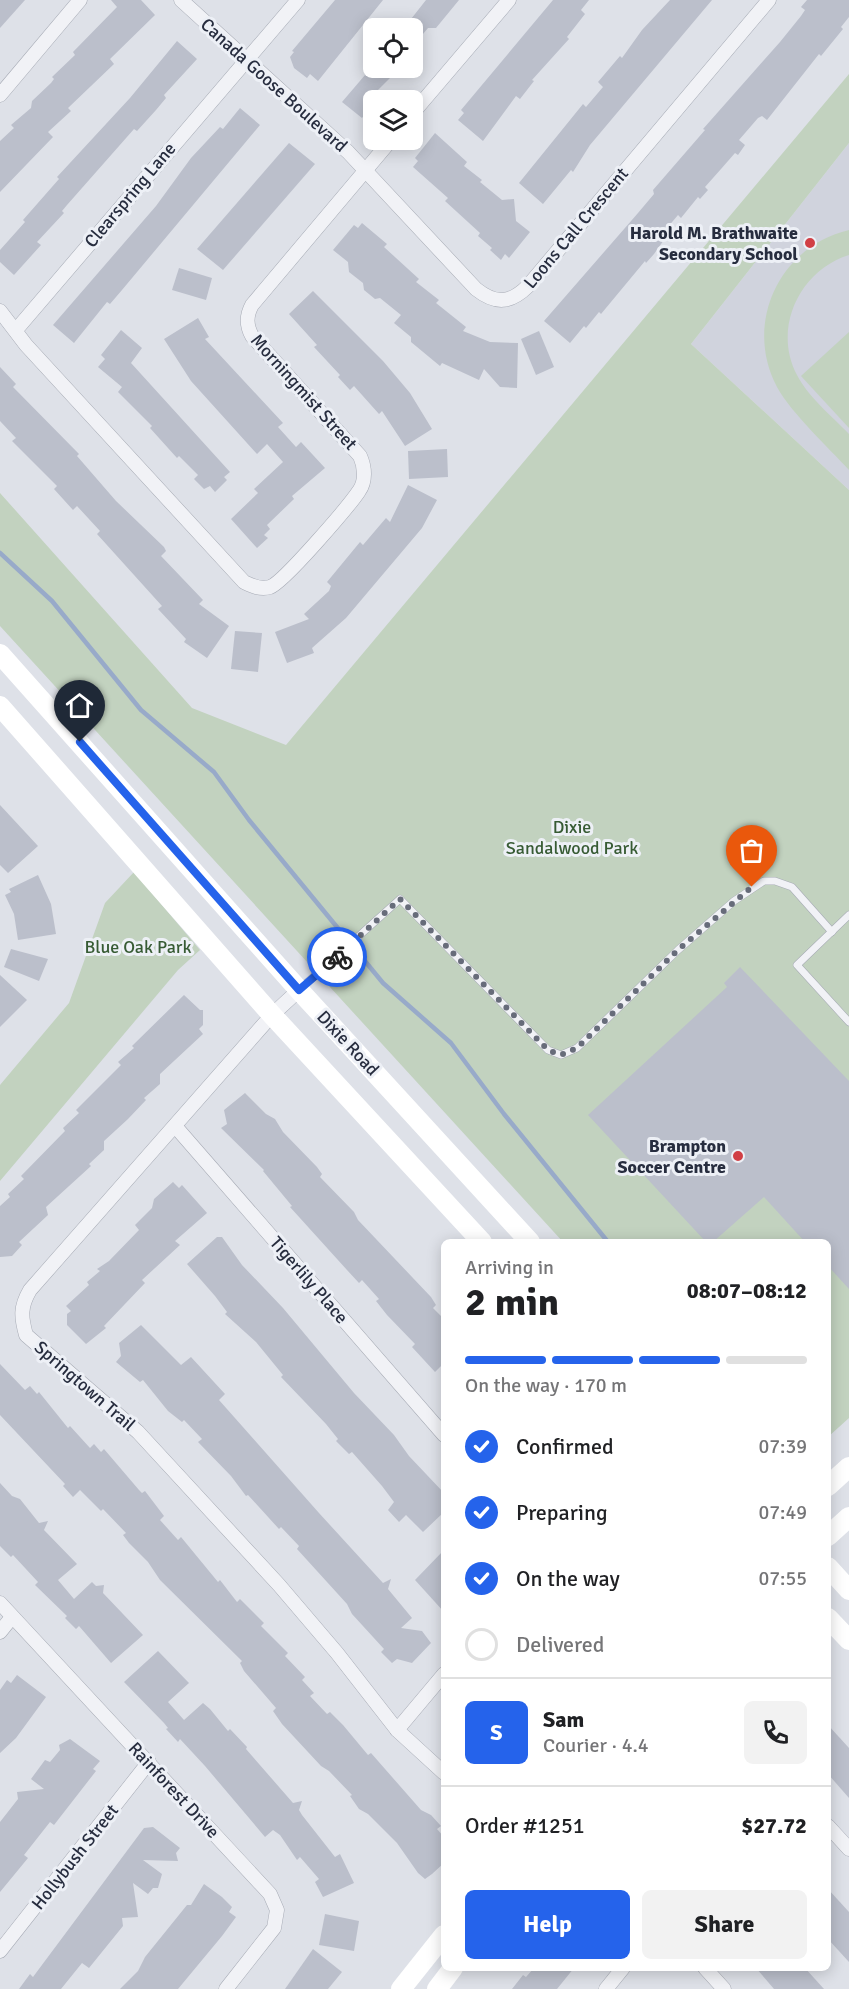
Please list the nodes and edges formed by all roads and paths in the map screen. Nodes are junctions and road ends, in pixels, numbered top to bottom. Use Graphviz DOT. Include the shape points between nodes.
graph roads {
  1 [pos="80,0"];
  2 [pos="181,0"];
  3 [pos="298,0"];
  4 [pos="509,0"];
  5 [pos="769,0"];
  6 [pos="245,60"];
  7 [pos="0,94"];
  8 [pos="423,101"];
  9 [pos="383,150"];
  10 [pos="366,170"];
  11 [pos="0,311"];
  12 [pos="16,330"];
  13 [pos="0,654"];
  14 [pos="0,706"];
  15 [pos="849,915"];
  16 [pos="832,932"];
  17 [pos="299,990"];
  18 [pos="272,1015"];
  19 [pos="849,1022"];
  20 [pos="175,1126"];
  21 [pos="479,1239"];
  22 [pos="527,1239"];
  23 [pos="441,1432"];
  24 [pos="849,1467"];
  25 [pos="831,1483"];
  26 [pos="849,1517"];
  27 [pos="831,1533"];
  28 [pos="831,1571"];
  29 [pos="849,1590"];
  30 [pos="0,1603"];
  31 [pos="12,1617"];
  32 [pos="831,1621"];
  33 [pos="0,1632"];
  34 [pos="849,1640"];
  35 [pos="441,1678"];
  36 [pos="397,1730"];
  37 [pos="149,1762"];
  38 [pos="441,1770"];
  39 [pos="831,1829"];
  40 [pos="849,1849"];
  41 [pos="441,1939"];
  42 [pos="0,1951"];
  43 [pos="451,1971"];
  44 [pos="621,1971"];
  45 [pos="708,1971"];
  46 [pos="226,1989"];
  47 [pos="401,1989"];
  48 [pos="437,1989"];
  49 [pos="606,1989"];
  50 [pos="724,1989"];
  1 -- 7 [label="street"];
  2 -- 6 [label="street, Canada Goose Boulevard"];
  3 -- 6 [label="street, Clearspring Lane"];
  4 -- 8 [label="street"];
  5 -- 10 [label="street, Loons Call Crescent" via="528,286 511,300 491,300 476,289"];
  6 -- 10 [label="street, Canada Goose Boulevard"];
  6 -- 12 [label="street, Clearspring Lane"];
  9 -- 10 [label="street"];
  10 -- 12 [label="street, Morningmist Street" via="248,314 252,336 364,464 359,491 277,584 261,588 244,582"];
  11 -- 12 [label="street, Morningmist Street"];
  13 -- 17 [label="main road, Dixie Road"];
  14 -- 18 [label="main road, Dixie Road"];
  15 -- 16 [label="lane"];
  16 -- 17 [label="lane" via="792,887 775,880 764,881 734,901 678,950 577,1048 561,1055 548,1050 400,899"];
  16 -- 19 [label="lane" via="797,965"];
  17 -- 18 [label="street, Springtown Trail"];
  17 -- 22 [label="main road, Dixie Road"];
  18 -- 20 [label="street, Springtown Trail"];
  18 -- 21 [label="main road, Dixie Road"];
  20 -- 23 [label="street, Tigerlily Place"];
  20 -- 36 [label="street, Springtown Trail" via="30,1290 21,1305 26,1335 138,1432 279,1585"];
  24 -- 25 [label="main road"];
  26 -- 27 [label="main road"];
  28 -- 29 [label="main road"];
  30 -- 31 [label="street, Rainforest Drive"];
  31 -- 33 [label="street"];
  31 -- 37 [label="street, Rainforest Drive"];
  32 -- 34 [label="main road"];
  35 -- 36 [label="street"];
  36 -- 38 [label="street, Springtown Trail"];
  37 -- 42 [label="street, Hollybush Street"];
  37 -- 46 [label="street, Rainforest Drive" via="270,1894 278,1910 274,1928"];
  39 -- 40 [label="street"];
  41 -- 47 [label="main road"];
  43 -- 48 [label="main road"];
  44 -- 49 [label="street"];
  45 -- 50 [label="street"];
}
